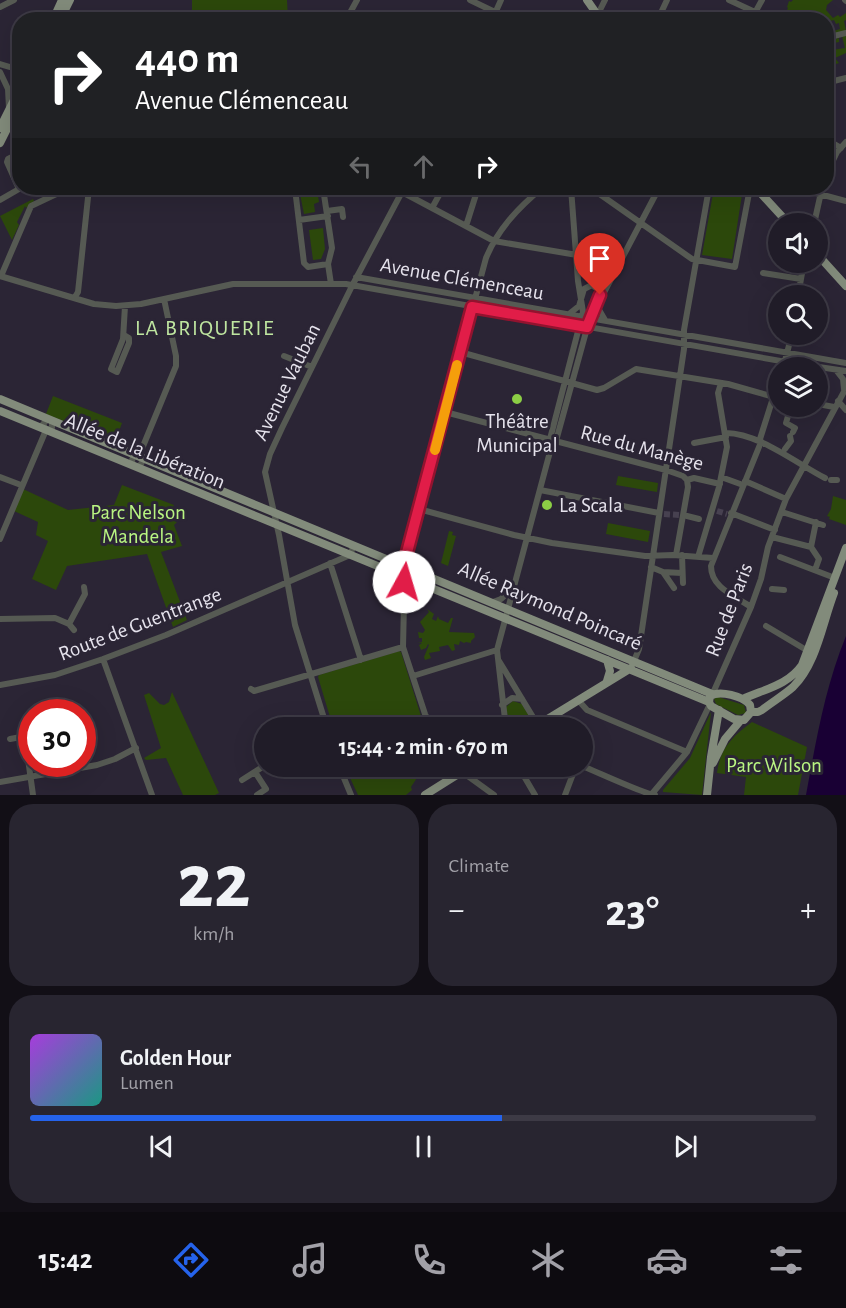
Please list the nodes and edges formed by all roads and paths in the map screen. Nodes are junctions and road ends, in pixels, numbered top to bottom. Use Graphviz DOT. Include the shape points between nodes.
graph roads {
  1 [pos="14,0"];
  2 [pos="470,0"];
  3 [pos="501,0"];
  4 [pos="729,0"];
  5 [pos="762,0"];
  6 [pos="0,7"];
  7 [pos="495,12"];
  8 [pos="755,12"];
  9 [pos="0,72"];
  10 [pos="12,104"];
  11 [pos="9,110"];
  12 [pos="12,119"];
  13 [pos="0,128"];
  14 [pos="0,143"];
  15 [pos="843,145"];
  16 [pos="12,157"];
  17 [pos="834,161"];
  18 [pos="12,172"];
  19 [pos="52,195"];
  20 [pos="88,195"];
  21 [pos="324,195"];
  22 [pos="400,195"];
  23 [pos="409,195"];
  24 [pos="439,195"];
  25 [pos="476,195"];
  26 [pos="534,195"];
  27 [pos="572,195"];
  28 [pos="601,195"];
  29 [pos="655,195"];
  30 [pos="707,195"];
  31 [pos="764,195"];
  32 [pos="820,195"];
  33 [pos="831,195"];
  34 [pos="748,196"];
  35 [pos="296,197"];
  36 [pos="846,201"];
  37 [pos="432,208"];
  38 [pos="780,213"];
  39 [pos="816,213"];
  40 [pos="327,214"];
  41 [pos="343,217"];
  42 [pos="299,220"];
  43 [pos="640,222"];
  44 [pos="466,226"];
  45 [pos="494,241"];
  46 [pos="577,255"];
  47 [pos="696,260"];
  48 [pos="328,264"];
  49 [pos="828,266"];
  50 [pos="763,273"];
  51 [pos="802,273"];
  52 [pos="1,276"];
  53 [pos="612,276"];
  54 [pos="356,277"];
  55 [pos="579,277"];
  56 [pos="801,279"];
  57 [pos="331,284"];
  58 [pos="349,285"];
  59 [pos="592,285"];
  60 [pos="800,285"];
  61 [pos="846,286"];
  62 [pos="75,297"];
  63 [pos="474,298"];
  64 [pos="164,299"];
  65 [pos="582,301"];
  66 [pos="598,304"];
  67 [pos="125,306"];
  68 [pos="472,307"];
  69 [pos="567,314"];
  70 [pos="582,317"];
  71 [pos="590,318"];
  72 [pos="605,321"];
  73 [pos="584,326"];
  74 [pos="124,335"];
  75 [pos="684,335"];
  76 [pos="683,344"];
  77 [pos="790,345"];
  78 [pos="460,352"];
  79 [pos="788,353"];
  80 [pos="284,356"];
  81 [pos="787,357"];
  82 [pos="768,362"];
  83 [pos="846,363"];
  84 [pos="312,368"];
  85 [pos="828,369"];
  86 [pos="836,370"];
  87 [pos="846,371"];
  88 [pos="680,377"];
  89 [pos="568,382"];
  90 [pos="724,383"];
  91 [pos="845,388"];
  92 [pos="768,396"];
  93 [pos="0,399"];
  94 [pos="828,404"];
  95 [pos="836,404"];
  96 [pos="845,408"];
  97 [pos="0,411"];
  98 [pos="445,412"];
  99 [pos="769,417"];
  100 [pos="788,417"];
  101 [pos="50,420"];
  102 [pos="46,430"];
  103 [pos="726,435"];
  104 [pos="552,442"];
  105 [pos="761,442"];
  106 [pos="693,443"];
  107 [pos="783,452"];
  108 [pos="139,456"];
  109 [pos="135,466"];
  110 [pos="803,466"];
  111 [pos="666,470"];
  112 [pos="0,477"];
  113 [pos="831,479"];
  114 [pos="687,480"];
  115 [pos="720,481"];
  116 [pos="744,483"];
  117 [pos="21,485"];
  118 [pos="540,490"];
  119 [pos="269,496"];
  120 [pos="786,499"];
  121 [pos="259,506"];
  122 [pos="419,509"];
  123 [pos="273,512"];
  124 [pos="782,512"];
  125 [pos="662,514"];
  126 [pos="729,514"];
  127 [pos="682,515"];
  128 [pos="705,520"];
  129 [pos="277,525"];
  130 [pos="774,533"];
  131 [pos="528,538"];
  132 [pos="0,539"];
  133 [pos="354,545"];
  134 [pos="846,549"];
  135 [pos="813,550"];
  136 [pos="350,555"];
  137 [pos="653,555"];
  138 [pos="679,555"];
  139 [pos="698,557"];
  140 [pos="713,557"];
  141 [pos="780,557"];
  142 [pos="846,561"];
  143 [pos="330,563"];
  144 [pos="404,566"];
  145 [pos="651,567"];
  146 [pos="815,570"];
  147 [pos="663,572"];
  148 [pos="682,573"];
  149 [pos="404,577"];
  150 [pos="835,578"];
  151 [pos="288,582"];
  152 [pos="683,583"];
  153 [pos="84,586"];
  154 [pos="514,586"];
  155 [pos="674,588"];
  156 [pos="772,589"];
  157 [pos="784,590"];
  158 [pos="493,602"];
  159 [pos="751,606"];
  160 [pos="509,608"];
  161 [pos="506,618"];
  162 [pos="0,619"];
  163 [pos="69,624"];
  164 [pos="766,626"];
  165 [pos="74,630"];
  166 [pos="403,647"];
  167 [pos="808,651"];
  168 [pos="497,654"];
  169 [pos="103,659"];
  170 [pos="361,660"];
  171 [pos="607,660"];
  172 [pos="634,661"];
  173 [pos="626,668"];
  174 [pos="311,674"];
  175 [pos="413,676"];
  176 [pos="608,679"];
  177 [pos="0,686"];
  178 [pos="250,689"];
  179 [pos="711,698"];
  180 [pos="522,699"];
  181 [pos="743,699"];
  182 [pos="578,700"];
  183 [pos="502,705"];
  184 [pos="719,710"];
  185 [pos="751,712"];
  186 [pos="324,717"];
  187 [pos="426,717"];
  188 [pos="504,717"];
  189 [pos="532,717"];
  190 [pos="552,717"];
  191 [pos="741,720"];
  192 [pos="18,738"];
  193 [pos="10,739"];
  194 [pos="136,748"];
  195 [pos="687,752"];
  196 [pos="96,765"];
  197 [pos="711,767"];
  198 [pos="593,771"];
  199 [pos="254,773"];
  200 [pos="30,777"];
  201 [pos="258,777"];
  202 [pos="344,777"];
  203 [pos="453,777"];
  204 [pos="468,777"];
  205 [pos="525,777"];
  206 [pos="572,777"];
  207 [pos="242,780"];
  208 [pos="0,782"];
  209 [pos="33,795"];
  210 [pos="152,795"];
  211 [pos="257,795"];
  212 [pos="351,795"];
  213 [pos="425,795"];
  214 [pos="494,795"];
  215 [pos="536,795"];
  216 [pos="565,795"];
  217 [pos="652,795"];
  218 [pos="707,795"];
  1 -- 6 [label="street"];
  2 -- 7 [label="street"];
  3 -- 7 [label="street"];
  4 -- 8 [label="street"];
  5 -- 8 [label="street"];
  9 -- 11 [label="street" via="8,89"];
  10 -- 11 [label="main road"];
  11 -- 13 [label="main road"];
  12 -- 14 [label="main road"];
  15 -- 17 [label="street"];
  16 -- 18 [label="street" via="7,162"];
  19 -- 52 [label="street" via="31,206"];
  20 -- 62 [label="street"];
  21 -- 40 [label="street"];
  22 -- 54 [label="street, Avenue Vauban"];
  23 -- 37 [label="street"];
  24 -- 37 [label="street"];
  25 -- 44 [label="street"];
  26 -- 45 [label="street" via="519,207"];
  27 -- 46 [label="street"];
  28 -- 43 [label="street"];
  29 -- 43 [label="street"];
  30 -- 47 [label="street"];
  31 -- 38 [label="main road"];
  32 -- 39 [label="street"];
  33 -- 36 [label="street"];
  34 -- 47 [label="street" via="735,267"];
  35 -- 42 [label="street"];
  37 -- 44 [label="street"];
  40 -- 41 [label="street" via="342,209"];
  40 -- 42 [label="street"];
  40 -- 48 [label="street" via="332,248"];
  42 -- 48 [label="street" via="306,266"];
  43 -- 47 [label="street"];
  43 -- 53 [label="street"];
  44 -- 45 [label="street"];
  45 -- 46 [label="street"];
  45 -- 63 [label="street"];
  46 -- 55 [label="street"];
  47 -- 75 [label="street"];
  48 -- 57 [label="street"];
  49 -- 61 [label="main road"];
  50 -- 56 [label="street"];
  51 -- 56 [label="street"];
  52 -- 62 [label="street, Avenue Clémenceau"];
  53 -- 59 [label="street" via="605,284"];
  53 -- 66 [label="street"];
  54 -- 58 [label="street, Avenue Vauban"];
  54 -- 63 [label="street, Avenue Clémenceau"];
  55 -- 59 [label="street"];
  55 -- 65 [label="street"];
  56 -- 60 [label="street"];
  57 -- 58 [label="street, Avenue Clémenceau"];
  57 -- 64 [label="street, Avenue Clémenceau" via="233,284"];
  58 -- 68 [label="street, Avenue Clémenceau"];
  58 -- 84 [label="street, Avenue Vauban"];
  59 -- 65 [label="street" via="584,289"];
  59 -- 66 [label="street" via="600,291"];
  62 -- 67 [label="street, Avenue Clémenceau"];
  63 -- 68 [label="street"];
  63 -- 69 [label="street, Avenue Clémenceau"];
  64 -- 67 [label="street, Avenue Clémenceau"];
  64 -- 108 [label="street" via="176,366"];
  65 -- 69 [label="street"];
  65 -- 70 [label="street"];
  66 -- 71 [label="street"];
  66 -- 72 [label="street"];
  67 -- 74 [label="street"];
  68 -- 73 [label="street, Avenue Clémenceau"];
  68 -- 78 [label="street"];
  69 -- 70 [label="street, Avenue Clémenceau"];
  70 -- 71 [label="street, Avenue Clémenceau"];
  70 -- 73 [label="street"];
  71 -- 72 [label="street, Avenue Clémenceau"];
  71 -- 73 [label="street"];
  72 -- 75 [label="street, Avenue Clémenceau"];
  73 -- 76 [label="street, Avenue Clémenceau"];
  73 -- 89 [label="street"];
  74 -- 74 [label="street" via="111,369 117,372 129,343"];
  75 -- 76 [label="street"];
  75 -- 79 [label="street, Avenue Clémenceau"];
  76 -- 82 [label="street, Avenue Clémenceau"];
  76 -- 88 [label="street"];
  77 -- 79 [label="street"];
  78 -- 89 [label="street"];
  78 -- 98 [label="street"];
  79 -- 81 [label="street"];
  79 -- 83 [label="street, Avenue Clémenceau"];
  80 -- 84 [label="street"];
  84 -- 119 [label="street, Avenue Vauban" via="270,454 265,472"];
  85 -- 86 [label="street, Avenue Clémenceau"];
  86 -- 87 [label="street, Avenue Clémenceau"];
  86 -- 91 [label="street"];
  88 -- 89 [label="street" via="636,369 597,390"];
  88 -- 90 [label="street"];
  88 -- 111 [label="street"];
  89 -- 104 [label="street"];
  90 -- 92 [label="street"];
  90 -- 103 [label="street" via="718,393"];
  91 -- 95 [label="street, Rue de Paris"];
  93 -- 101 [label="main road, Allée de la Libération"];
  94 -- 95 [label="street"];
  95 -- 96 [label="street"];
  95 -- 110 [label="street, Rue de Paris"];
  97 -- 102 [label="main road, Allée de la Libération"];
  98 -- 104 [label="street, Rue du Manège"];
  98 -- 122 [label="street"];
  99 -- 105 [label="street"];
  100 -- 107 [label="street" via="786,423 795,428"];
  101 -- 102 [label="street" via="52,428"];
  101 -- 108 [label="main road, Allée de la Libération"];
  102 -- 109 [label="main road, Allée de la Libération"];
  102 -- 117 [label="street"];
  103 -- 105 [label="street" via="735,433"];
  103 -- 106 [label="street"];
  103 -- 115 [label="street" via="728,447"];
  104 -- 111 [label="street, Rue du Manège"];
  104 -- 118 [label="street"];
  105 -- 107 [label="street"];
  105 -- 116 [label="street"];
  107 -- 110 [label="street"];
  108 -- 109 [label="street" via="142,462"];
  108 -- 121 [label="main road, Allée de la Libération"];
  109 -- 129 [label="main road, Allée de la Libération"];
  110 -- 113 [label="street"];
  110 -- 120 [label="street, Rue de Paris"];
  111 -- 114 [label="street, Rue du Manège"];
  111 -- 125 [label="street"];
  112 -- 117 [label="street"];
  114 -- 115 [label="street, Rue du Manège"];
  114 -- 138 [label="street"];
  115 -- 116 [label="street, Rue du Manège"];
  115 -- 128 [label="street" via="715,510"];
  116 -- 120 [label="street, Rue du Manège"];
  116 -- 126 [label="street"];
  117 -- 132 [label="street"];
  118 -- 125 [label="street"];
  118 -- 131 [label="street"];
  119 -- 121 [label="street"];
  119 -- 123 [label="street, Avenue Vauban"];
  120 -- 124 [label="street, Rue de Paris"];
  121 -- 123 [label="main road, Allée de la Libération"];
  122 -- 131 [label="street"];
  122 -- 144 [label="street"];
  123 -- 129 [label="street, Avenue Vauban"];
  123 -- 133 [label="main road, Allée Raymond Poincaré"];
  124 -- 130 [label="street, Rue de Paris"];
  124 -- 135 [label="street" via="820,523"];
  125 -- 137 [label="street"];
  126 -- 130 [label="street"];
  126 -- 140 [label="street"];
  127 -- 128 [label="street"];
  128 -- 139 [label="street"];
  129 -- 136 [label="main road, Allée Raymond Poincaré"];
  129 -- 151 [label="street, Avenue Vauban"];
  130 -- 135 [label="street"];
  130 -- 159 [label="street, Rue de Paris"];
  131 -- 137 [label="street"];
  131 -- 154 [label="street"];
  133 -- 136 [label="street"];
  133 -- 144 [label="main road, Allée Raymond Poincaré"];
  134 -- 150 [label="main road"];
  135 -- 146 [label="street" via="819,559"];
  136 -- 143 [label="street, Route de Guentrange"];
  136 -- 149 [label="main road, Allée Raymond Poincaré"];
  137 -- 138 [label="street"];
  137 -- 145 [label="street"];
  138 -- 139 [label="street"];
  138 -- 148 [label="street"];
  139 -- 140 [label="street"];
  140 -- 159 [label="street" via="711,574 716,585"];
  141 -- 146 [label="street"];
  142 -- 185 [label="main road" via="801,678 758,712"];
  143 -- 151 [label="street, Route de Guentrange"];
  143 -- 170 [label="street"];
  144 -- 149 [label="street"];
  144 -- 158 [label="main road, Allée Raymond Poincaré"];
  145 -- 147 [label="street"];
  145 -- 172 [label="street"];
  146 -- 150 [label="street"];
  147 -- 148 [label="street"];
  147 -- 155 [label="street"];
  148 -- 152 [label="street"];
  149 -- 161 [label="main road, Allée Raymond Poincaré"];
  149 -- 166 [label="street"];
  150 -- 167 [label="main road"];
  151 -- 169 [label="street, Route de Guentrange"];
  151 -- 174 [label="street, Avenue Vauban" via="295,625"];
  153 -- 163 [label="street" via="85,594"];
  154 -- 158 [label="street"];
  154 -- 160 [label="street"];
  156 -- 157 [label="street"];
  158 -- 160 [label="main road, Allée Raymond Poincaré"];
  159 -- 179 [label="street, Rue de Paris"];
  160 -- 161 [label="street"];
  160 -- 172 [label="main road, Allée Raymond Poincaré"];
  161 -- 168 [label="street"];
  161 -- 171 [label="main road, Allée Raymond Poincaré"];
  162 -- 163 [label="street" via="55,618"];
  163 -- 165 [label="street"];
  164 -- 167 [label="street"];
  166 -- 170 [label="street"];
  166 -- 175 [label="street"];
  167 -- 181 [label="main road" via="792,677"];
  168 -- 175 [label="street"];
  168 -- 180 [label="street"];
  168 -- 183 [label="street"];
  169 -- 177 [label="street, Route de Guentrange" via="55,675"];
  169 -- 194 [label="street"];
  170 -- 174 [label="street"];
  171 -- 173 [label="main road, Allée Raymond Poincaré"];
  171 -- 176 [label="main road"];
  172 -- 173 [label="main road"];
  172 -- 179 [label="main road, Allée Raymond Poincaré"];
  173 -- 176 [label="main road"];
  173 -- 179 [label="main road, Allée Raymond Poincaré"];
  174 -- 178 [label="street"];
  174 -- 186 [label="street, Avenue Vauban"];
  175 -- 187 [label="street"];
  176 -- 182 [label="main road"];
  179 -- 181 [label="main road"];
  179 -- 184 [label="main road"];
  179 -- 195 [label="street, Rue de Paris"];
  180 -- 183 [label="street"];
  180 -- 189 [label="street"];
  181 -- 185 [label="main road"];
  182 -- 190 [label="main road"];
  182 -- 195 [label="street" via="587,710"];
  183 -- 188 [label="street"];
  184 -- 191 [label="main road"];
  184 -- 197 [label="main road"];
  185 -- 191 [label="main road"];
  191 -- 197 [label="main road"];
  192 -- 193 [label="street"];
  194 -- 196 [label="street"];
  194 -- 210 [label="street"];
  195 -- 217 [label="street, Rue de Paris"];
  197 -- 218 [label="main road"];
  198 -- 217 [label="street"];
  199 -- 207 [label="street"];
  200 -- 208 [label="street"];
  200 -- 209 [label="street"];
  201 -- 211 [label="street" via="266,789"];
  202 -- 212 [label="street"];
  203 -- 213 [label="main road"];
  204 -- 214 [label="street"];
  205 -- 215 [label="street"];
  206 -- 216 [label="street"];
}
